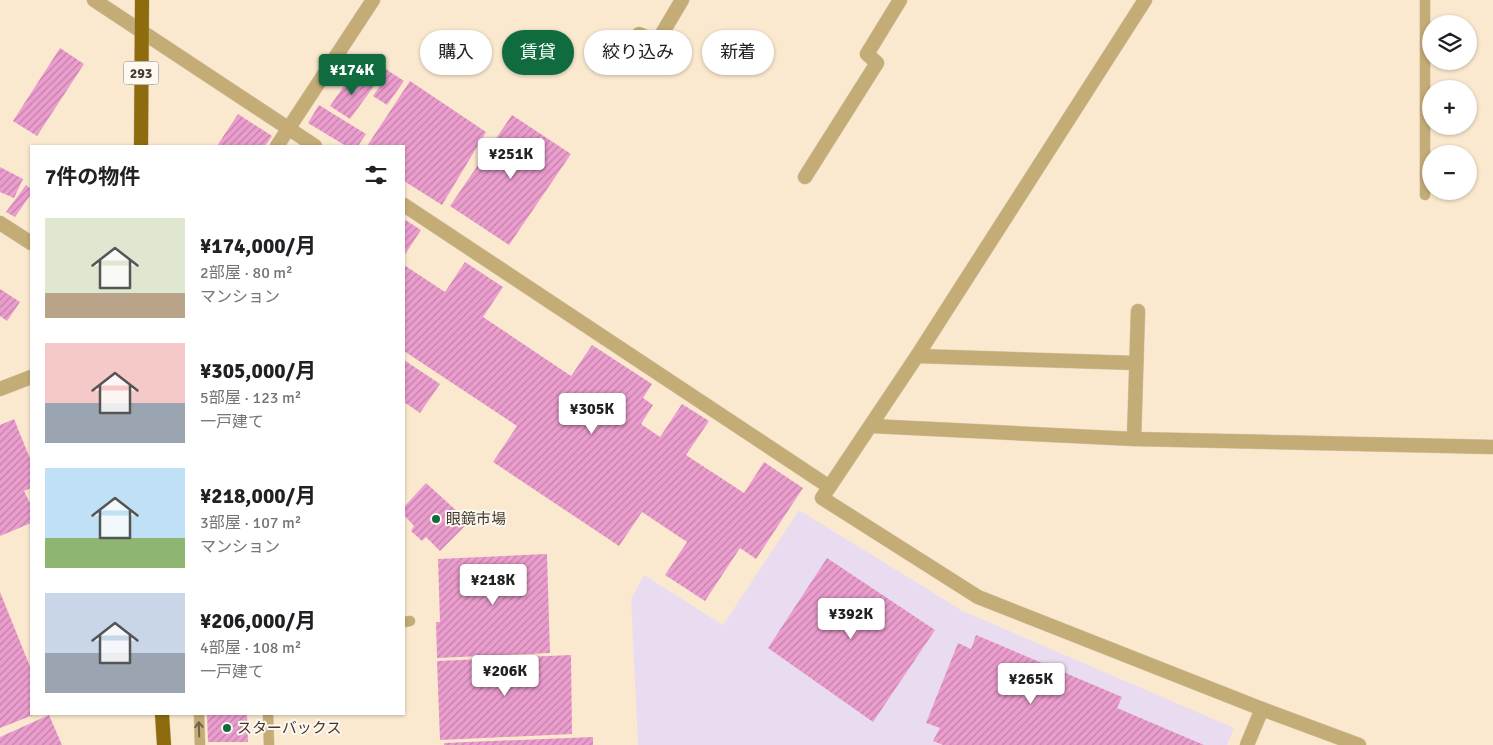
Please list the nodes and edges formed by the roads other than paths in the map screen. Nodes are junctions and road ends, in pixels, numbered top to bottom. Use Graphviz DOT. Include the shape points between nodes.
graph roads {
  1 [pos="94,0"];
  2 [pos="142,0"];
  3 [pos="373,0"];
  4 [pos="682,0"];
  5 [pos="900,0"];
  6 [pos="1145,0"];
  7 [pos="1425,0"];
  8 [pos="664,30"];
  9 [pos="141,31"];
  10 [pos="289,129"];
  11 [pos="141,145"];
  12 [pos="278,145"];
  13 [pos="313,145"];
  14 [pos="1425,145"];
  15 [pos="805,177"];
  16 [pos="405,206"];
  17 [pos="0,223"];
  18 [pos="30,242"];
  19 [pos="1138,311"];
  20 [pos="917,356"];
  21 [pos="1136,363"];
  22 [pos="30,377"];
  23 [pos="0,389"];
  24 [pos="871,426"];
  25 [pos="1134,439"];
  26 [pos="1493,447"];
  27 [pos="828,486"];
  28 [pos="1262,709"];
  29 [pos="162,715"];
  30 [pos="199,715"];
  31 [pos="268,715"];
  32 [pos="164,745"];
  33 [pos="200,745"];
  34 [pos="269,745"];
  35 [pos="1247,745"];
  36 [pos="1360,745"];
  1 -- 9 [label="street"];
  2 -- 9 [label="highway, 293"];
  3 -- 10 [label="street"];
  4 -- 8 [label="street"];
  5 -- 15 [label="street" via="867,54 877,63"];
  6 -- 20 [label="street"];
  7 -- 14 [label="lane"];
  9 -- 10 [label="street"];
  9 -- 11 [label="highway, 293"];
  10 -- 12 [label="street"];
  10 -- 13 [label="street"];
  16 -- 27 [label="street"];
  17 -- 18 [label="street"];
  19 -- 21 [label="street"];
  20 -- 21 [label="street"];
  20 -- 24 [label="street"];
  21 -- 25 [label="street"];
  22 -- 23 [label="street"];
  24 -- 25 [label="street"];
  24 -- 27 [label="street"];
  25 -- 26 [label="street"];
  27 -- 28 [label="street" via="822,498 978,597"];
  28 -- 35 [label="street"];
  28 -- 36 [label="street"];
  29 -- 32 [label="highway"];
  33 -- 30 [label="lane, one-way"];
  31 -- 34 [label="lane"];
}
